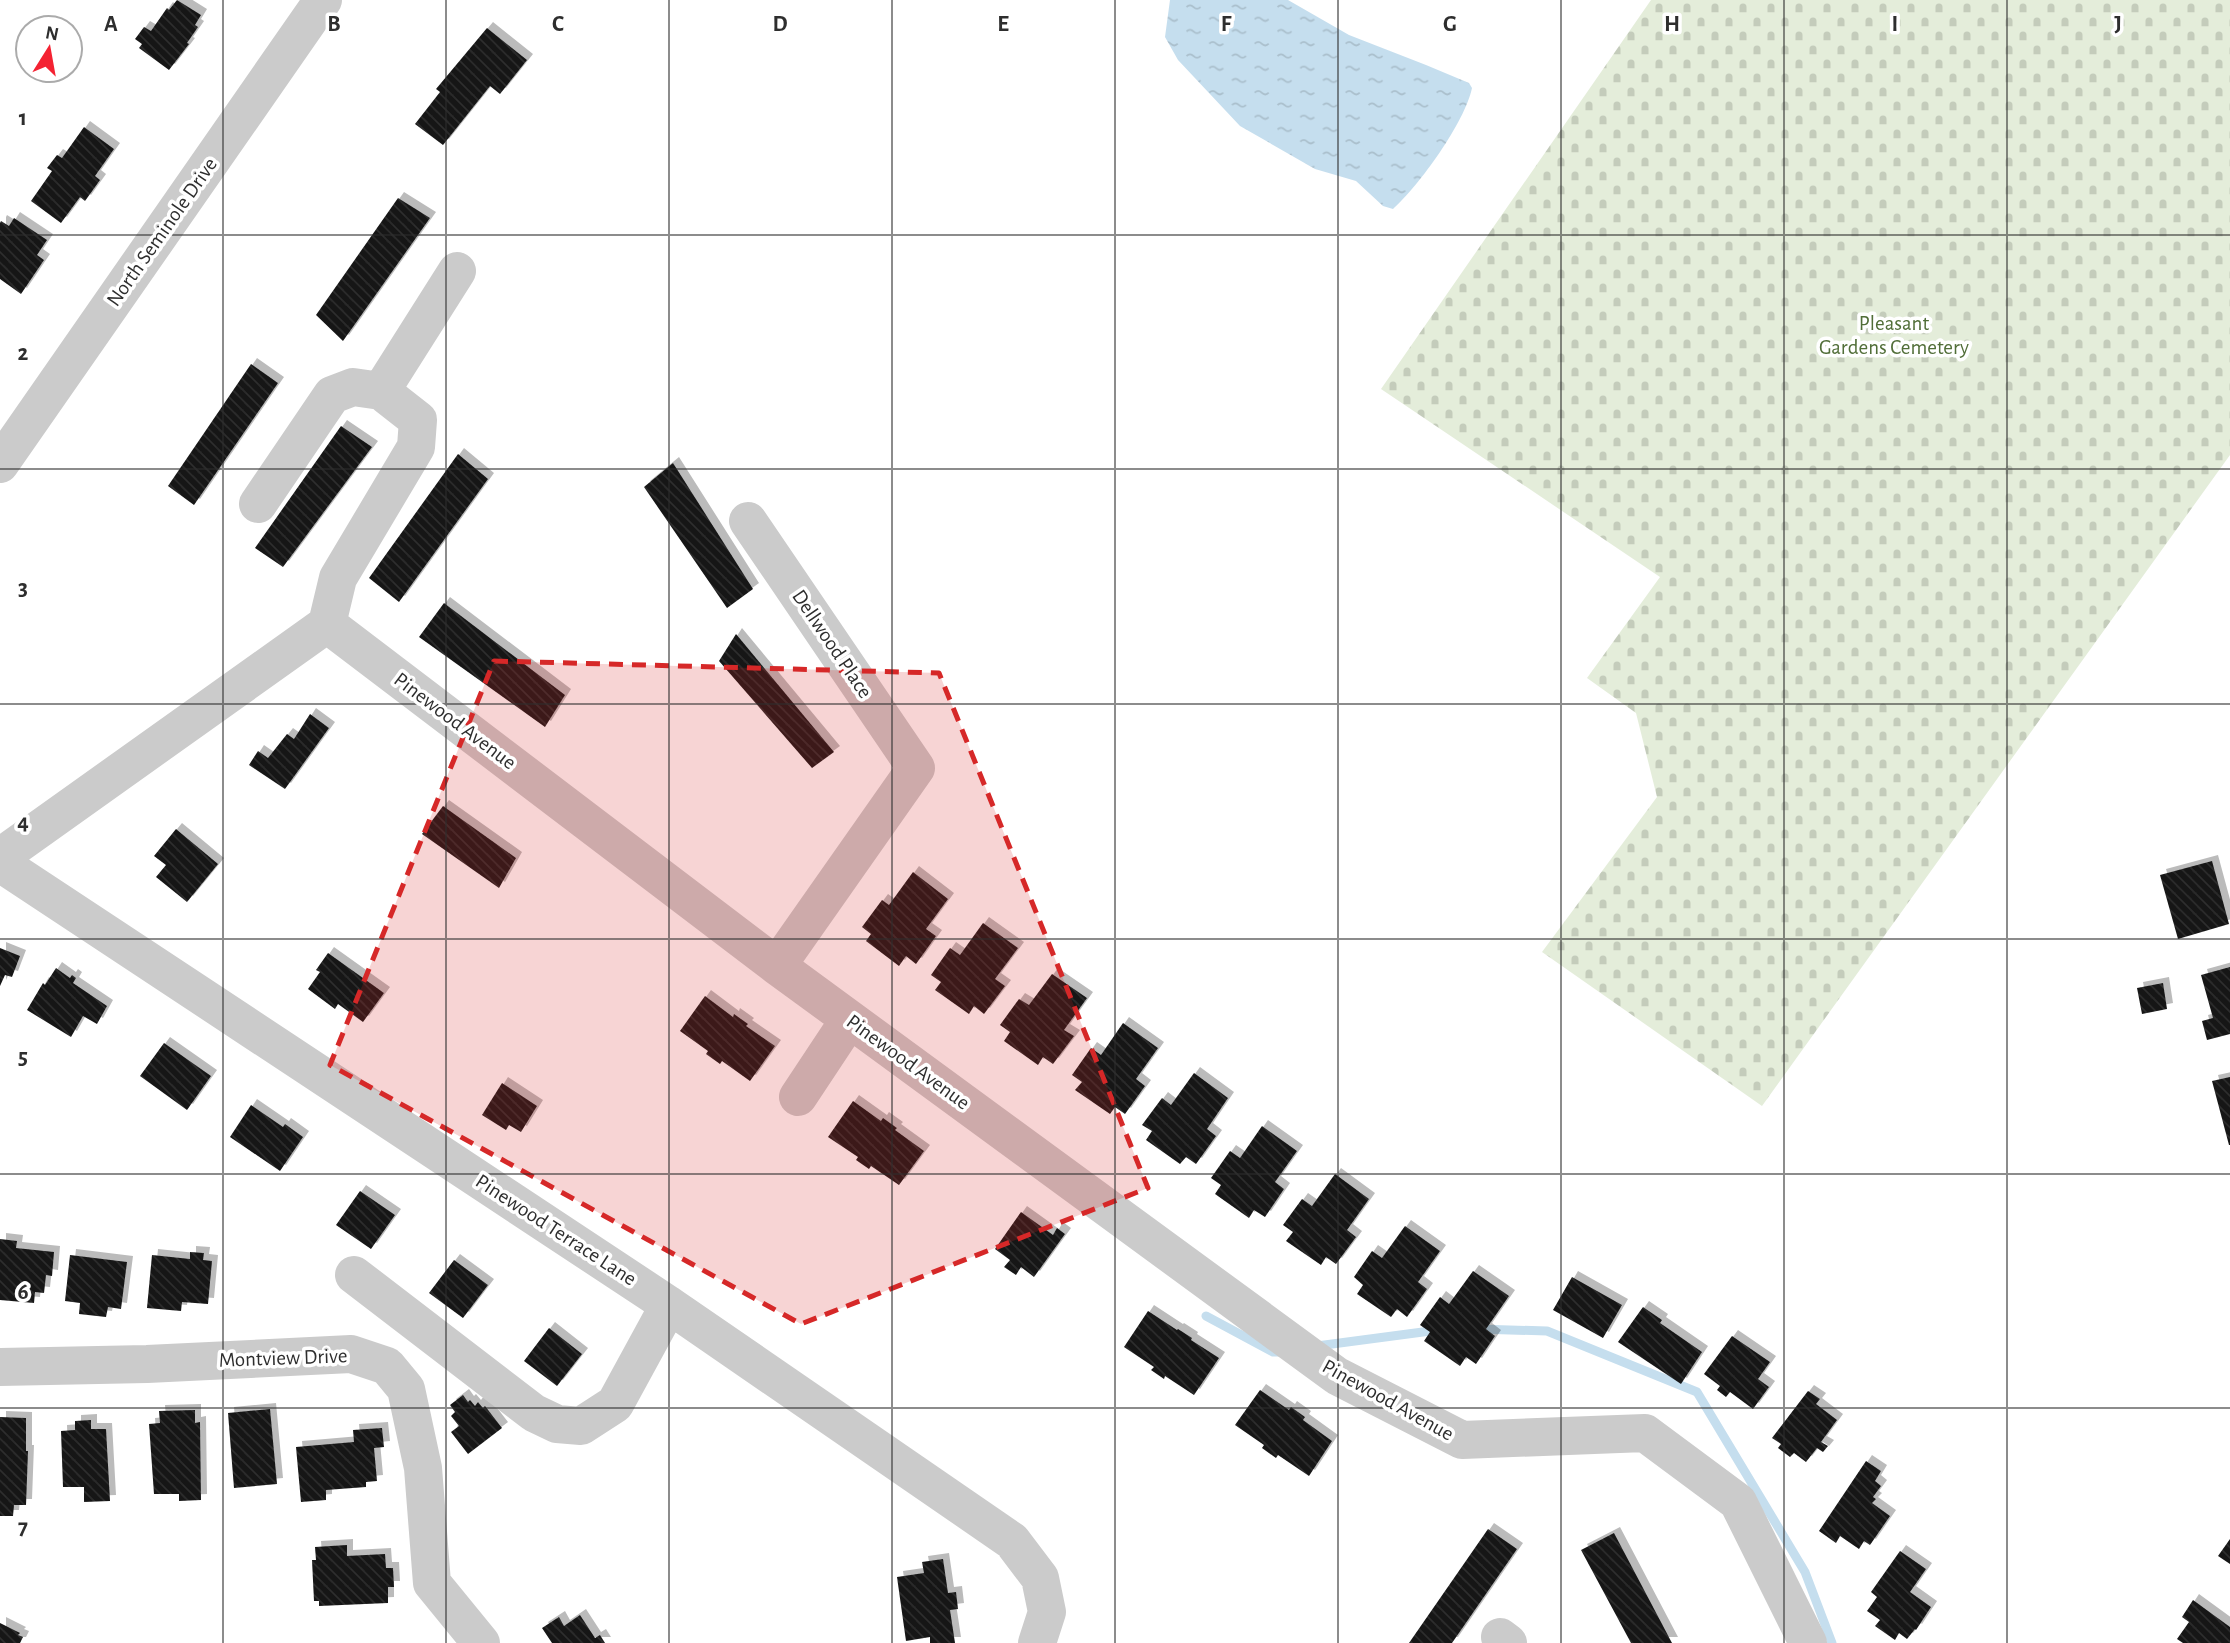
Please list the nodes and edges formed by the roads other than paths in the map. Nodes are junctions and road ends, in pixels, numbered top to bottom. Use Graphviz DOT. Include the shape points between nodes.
graph roads {
  1 [pos="323,0"];
  2 [pos="457,271"];
  3 [pos="381,390"];
  4 [pos="0,464"];
  5 [pos="258,504"];
  6 [pos="748,521"];
  7 [pos="327,624"];
  8 [pos="0,858"];
  9 [pos="0,863"];
  10 [pos="777,966"];
  11 [pos="849,1020"];
  12 [pos="798,1097"];
  13 [pos="354,1275"];
  14 [pos="668,1305"];
  15 [pos="0,1367"];
  16 [pos="481,1643"];
  17 [pos="1037,1643"];
  18 [pos="1808,1643"];
  1 -- 4 [label="street, North Seminole Drive"];
  2 -- 3 [label="street"];
  3 -- 5 [label="street" via="353,387 332,394"];
  3 -- 7 [label="street" via="418,420 416,447 338,578"];
  6 -- 10 [label="street, Dellwood Place" via="916,768"];
  7 -- 8 [label="street"];
  7 -- 10 [label="street, Pinewood Avenue"];
  9 -- 14 [label="street, Pinewood Terrace Lane"];
  10 -- 11 [label="street, Pinewood Avenue"];
  11 -- 12 [label="street"];
  11 -- 18 [label="street, Pinewood Avenue" via="1337,1376 1462,1440 1645,1433 1738,1502"];
  13 -- 14 [label="street" via="534,1413 557,1423 581,1426 615,1404"];
  14 -- 17 [label="street, Pinewood Terrace Lane" via="1012,1541 1040,1578 1047,1612"];
  15 -- 16 [label="street, Montview Drive" via="351,1354 387,1366 406,1390 423,1468 432,1583"];
}
